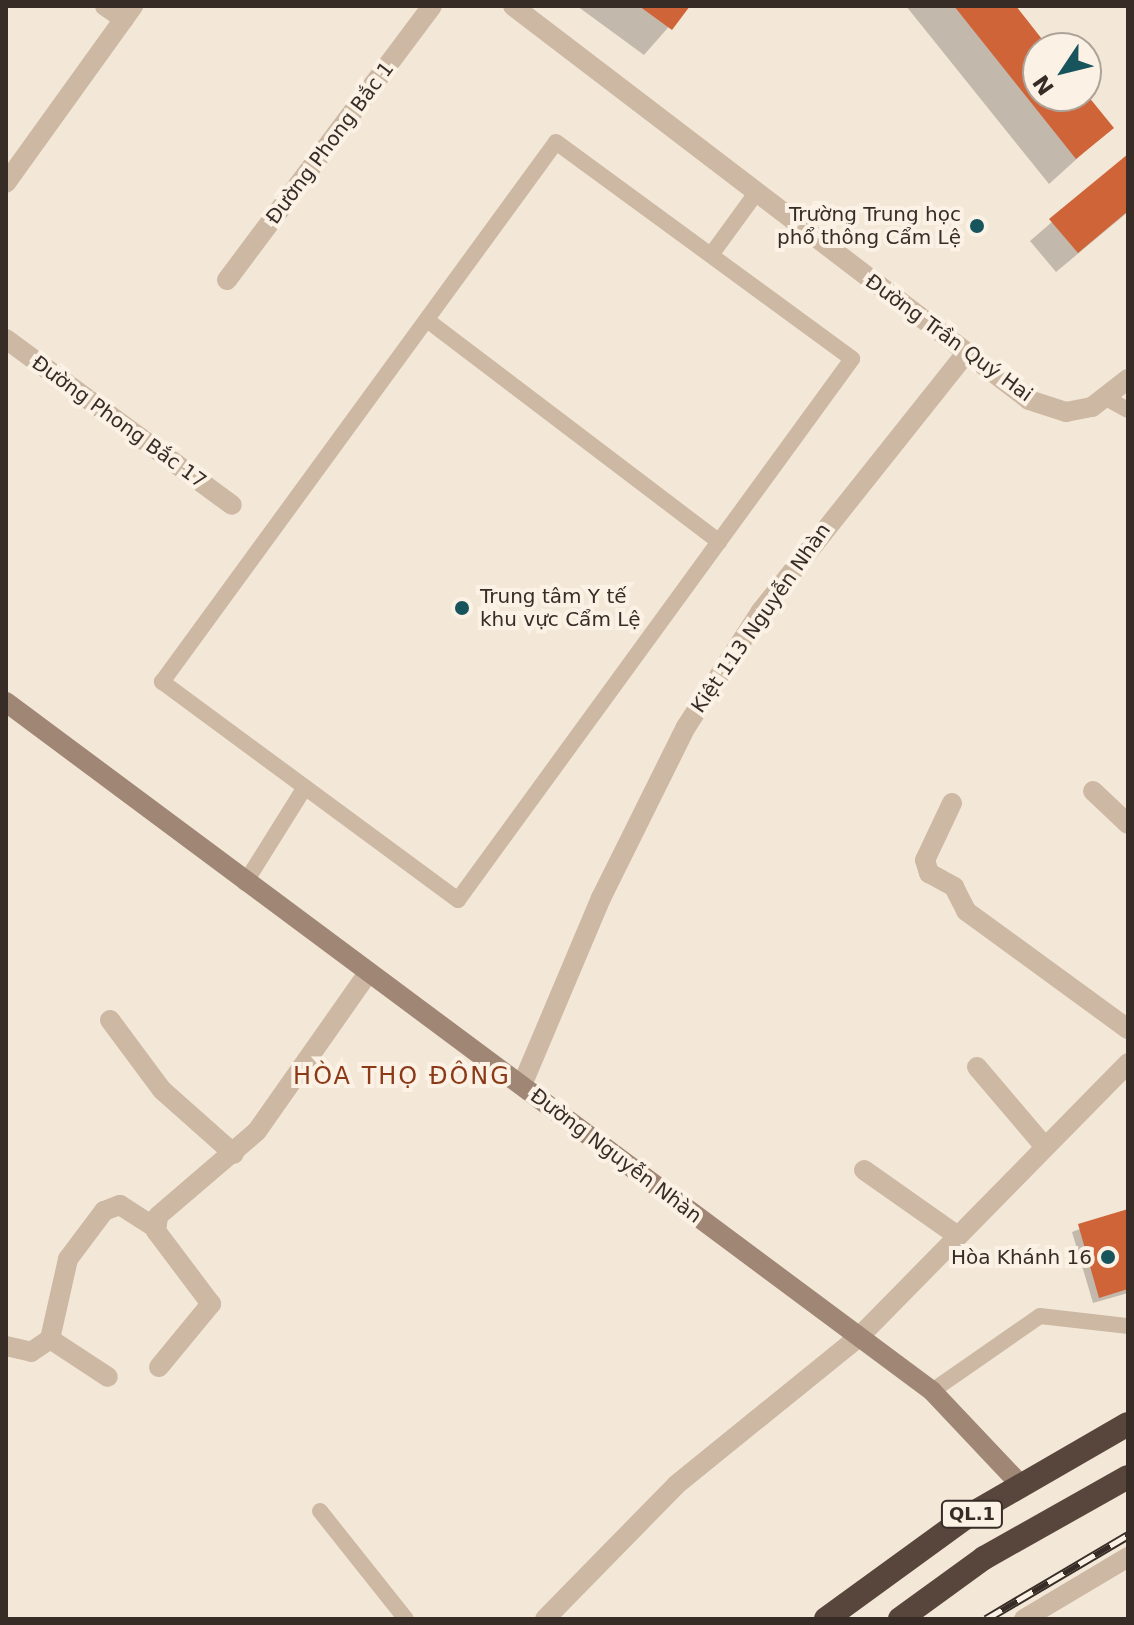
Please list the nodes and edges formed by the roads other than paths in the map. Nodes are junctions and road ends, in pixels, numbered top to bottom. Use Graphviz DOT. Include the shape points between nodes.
graph roads {
  1 [pos="105,6"];
  2 [pos="432,6"];
  3 [pos="513,6"];
  4 [pos="129,12"];
  5 [pos="6,183"];
  6 [pos="756,193"];
  7 [pos="711,255"];
  8 [pos="227,280"];
  9 [pos="427,320"];
  10 [pos="6,339"];
  11 [pos="966,353"];
  12 [pos="1128,379"];
  13 [pos="1106,398"];
  14 [pos="1128,410"];
  15 [pos="232,505"];
  16 [pos="719,542"];
  17 [pos="6,702"];
  18 [pos="305,787"];
  19 [pos="1093,791"];
  20 [pos="952,803"];
  21 [pos="1128,824"];
  22 [pos="245,883"];
  23 [pos="368,973"];
  24 [pos="110,1020"];
  25 [pos="1128,1029"];
  26 [pos="1128,1063"];
  27 [pos="977,1067"];
  28 [pos="522,1085"];
  29 [pos="1045,1147"];
  30 [pos="234,1154"];
  31 [pos="864,1170"];
  32 [pos="154,1227"];
  33 [pos="958,1236"];
  34 [pos="1128,1326"];
  35 [pos="859,1337"];
  36 [pos="50,1339"];
  37 [pos="6,1346"];
  38 [pos="159,1367"];
  39 [pos="108,1377"];
  40 [pos="932,1391"];
  41 [pos="1128,1424"];
  42 [pos="1128,1477"];
  43 [pos="1019,1483"];
  44 [pos="320,1511"];
  45 [pos="1128,1557"];
  46 [pos="406,1619"];
  47 [pos="545,1619"];
  48 [pos="826,1619"];
  49 [pos="900,1619"];
  50 [pos="1024,1619"];
  1 -- 4 [label="street"];
  2 -- 8 [label="street, Đường Phong Bắc 1"];
  3 -- 6 [label="street, Đường Trần Quý Hai"];
  4 -- 5 [label="street"];
  6 -- 7 [label="lane"];
  6 -- 11 [label="street, Đường Trần Quý Hai"];
  7 -- 9 [label="lane" via="556,142"];
  7 -- 16 [label="lane" via="852,359"];
  9 -- 16 [label="lane"];
  9 -- 18 [label="lane" via="162,682"];
  10 -- 15 [label="street, Đường Phong Bắc 17"];
  11 -- 13 [label="street, Đường Trần Quý Hai" via="1029,400 1066,412"];
  11 -- 28 [label="street, Kiệt 113 Nguyễn Nhàn" via="761,611 686,727 601,898"];
  12 -- 13 [label="street, Đường Trần Quý Hai"];
  13 -- 14 [label="lane"];
  16 -- 18 [label="lane" via="458,900"];
  17 -- 22 [label="street, Đường Nguyễn Nhàn"];
  18 -- 22 [label="lane"];
  19 -- 21 [label="street"];
  20 -- 25 [label="street" via="925,860 929,873 954,887 966,911"];
  22 -- 23 [label="street, Đường Nguyễn Nhàn"];
  23 -- 28 [label="street, Đường Nguyễn Nhàn"];
  23 -- 30 [label="street" via="277,1108"];
  24 -- 30 [label="street" via="162,1090"];
  26 -- 29 [label="street"];
  27 -- 29 [label="street"];
  28 -- 35 [label="street, Đường Nguyễn Nhàn"];
  29 -- 33 [label="street"];
  30 -- 32 [label="street"];
  31 -- 33 [label="street"];
  32 -- 36 [label="street" via="120,1205 104,1211 68,1259"];
  32 -- 38 [label="street" via="211,1304"];
  33 -- 35 [label="street"];
  34 -- 40 [label="lane" via="1040,1316"];
  35 -- 40 [label="street, Đường Nguyễn Nhàn"];
  35 -- 47 [label="street" via="676,1485"];
  36 -- 37 [label="street" via="31,1352"];
  36 -- 39 [label="street"];
  40 -- 43 [label="street, Đường Nguyễn Nhàn"];
  41 -- 43 [label="highway, QL.1"];
  42 -- 49 [label="highway, QL.1" via="984,1558"];
  43 -- 48 [label="highway, QL.1"];
  44 -- 46 [label="lane"];
  45 -- 50 [label="street"];
}
